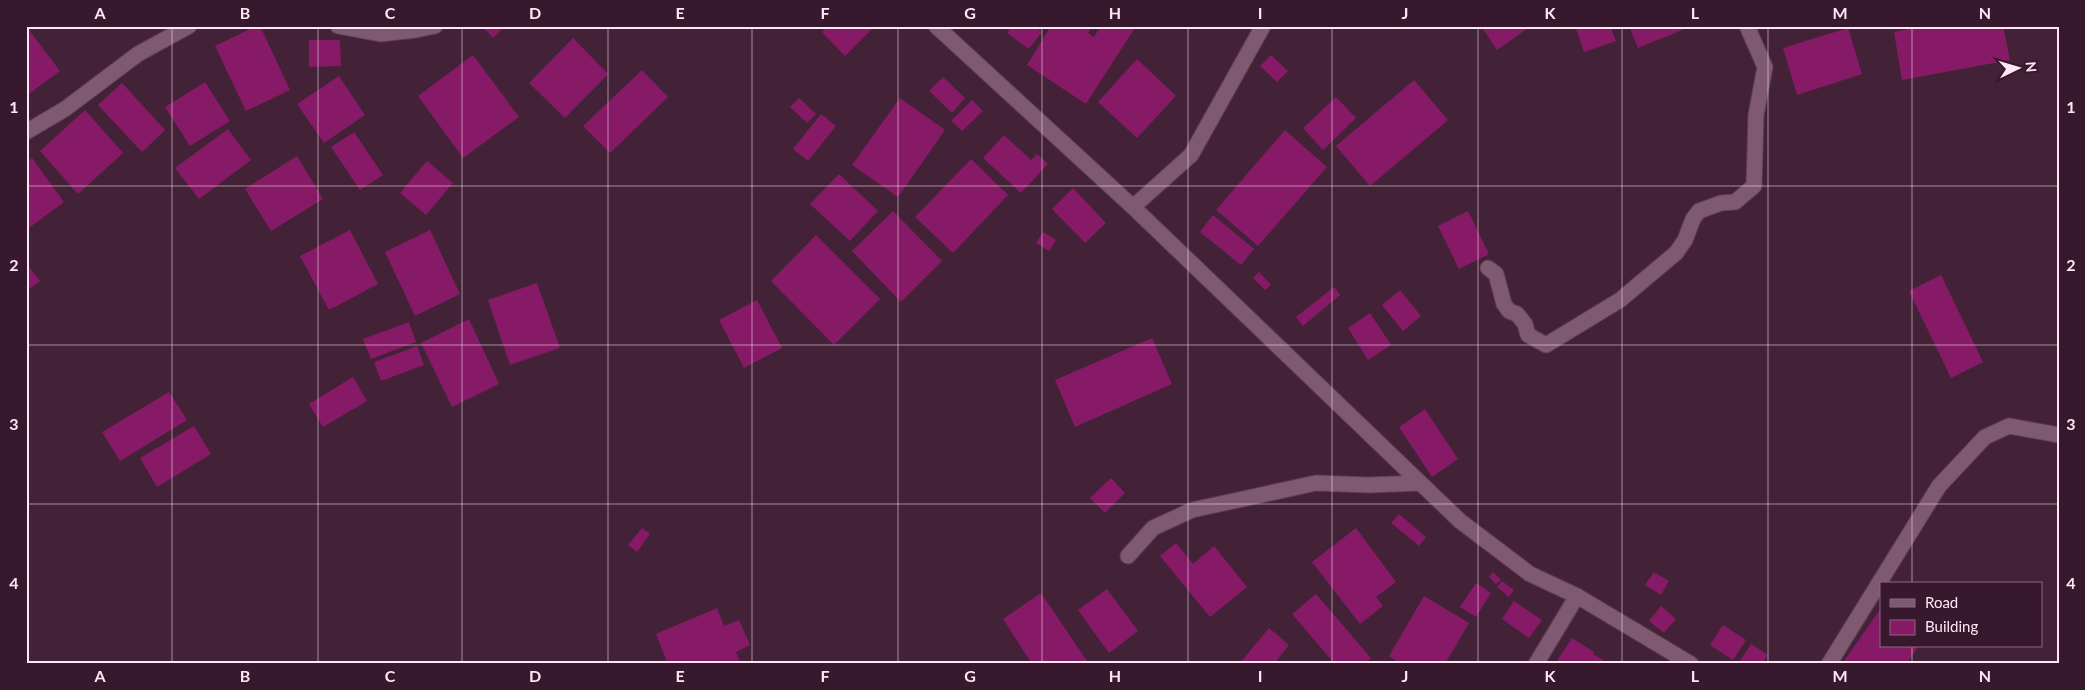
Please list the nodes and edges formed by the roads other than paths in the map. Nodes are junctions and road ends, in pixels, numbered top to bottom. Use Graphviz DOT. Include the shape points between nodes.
graph roads {
  1 [pos="189,26"];
  2 [pos="338,26"];
  3 [pos="435,26"];
  4 [pos="1263,26"];
  5 [pos="1747,26"];
  6 [pos="939,27"];
  7 [pos="26,132"];
  8 [pos="1133,207"];
  9 [pos="1488,268"];
  10 [pos="2059,434"];
  11 [pos="1420,482"];
  12 [pos="1128,556"];
  13 [pos="1577,596"];
  14 [pos="1536,664"];
  15 [pos="1691,664"];
  16 [pos="1829,664"];
  1 -- 7 [label="street" via="138,54 65,109"];
  2 -- 3 [label="street" via="380,34"];
  4 -- 8 [label="street" via="1191,155"];
  5 -- 9 [label="street" via="1765,67 1756,115 1754,186 1735,202 1698,211 1676,253 1620,300 1546,345 1528,335 1525,324 1504,304 1496,274"];
  6 -- 8 [label="street"];
  8 -- 11 [label="street"];
  10 -- 16 [label="street" via="2010,426 1985,437 1939,486"];
  11 -- 12 [label="street" via="1369,486 1316,483 1192,510 1153,528"];
  11 -- 13 [label="street" via="1460,521 1530,574"];
  13 -- 14 [label="street"];
  13 -- 15 [label="street"];
}
